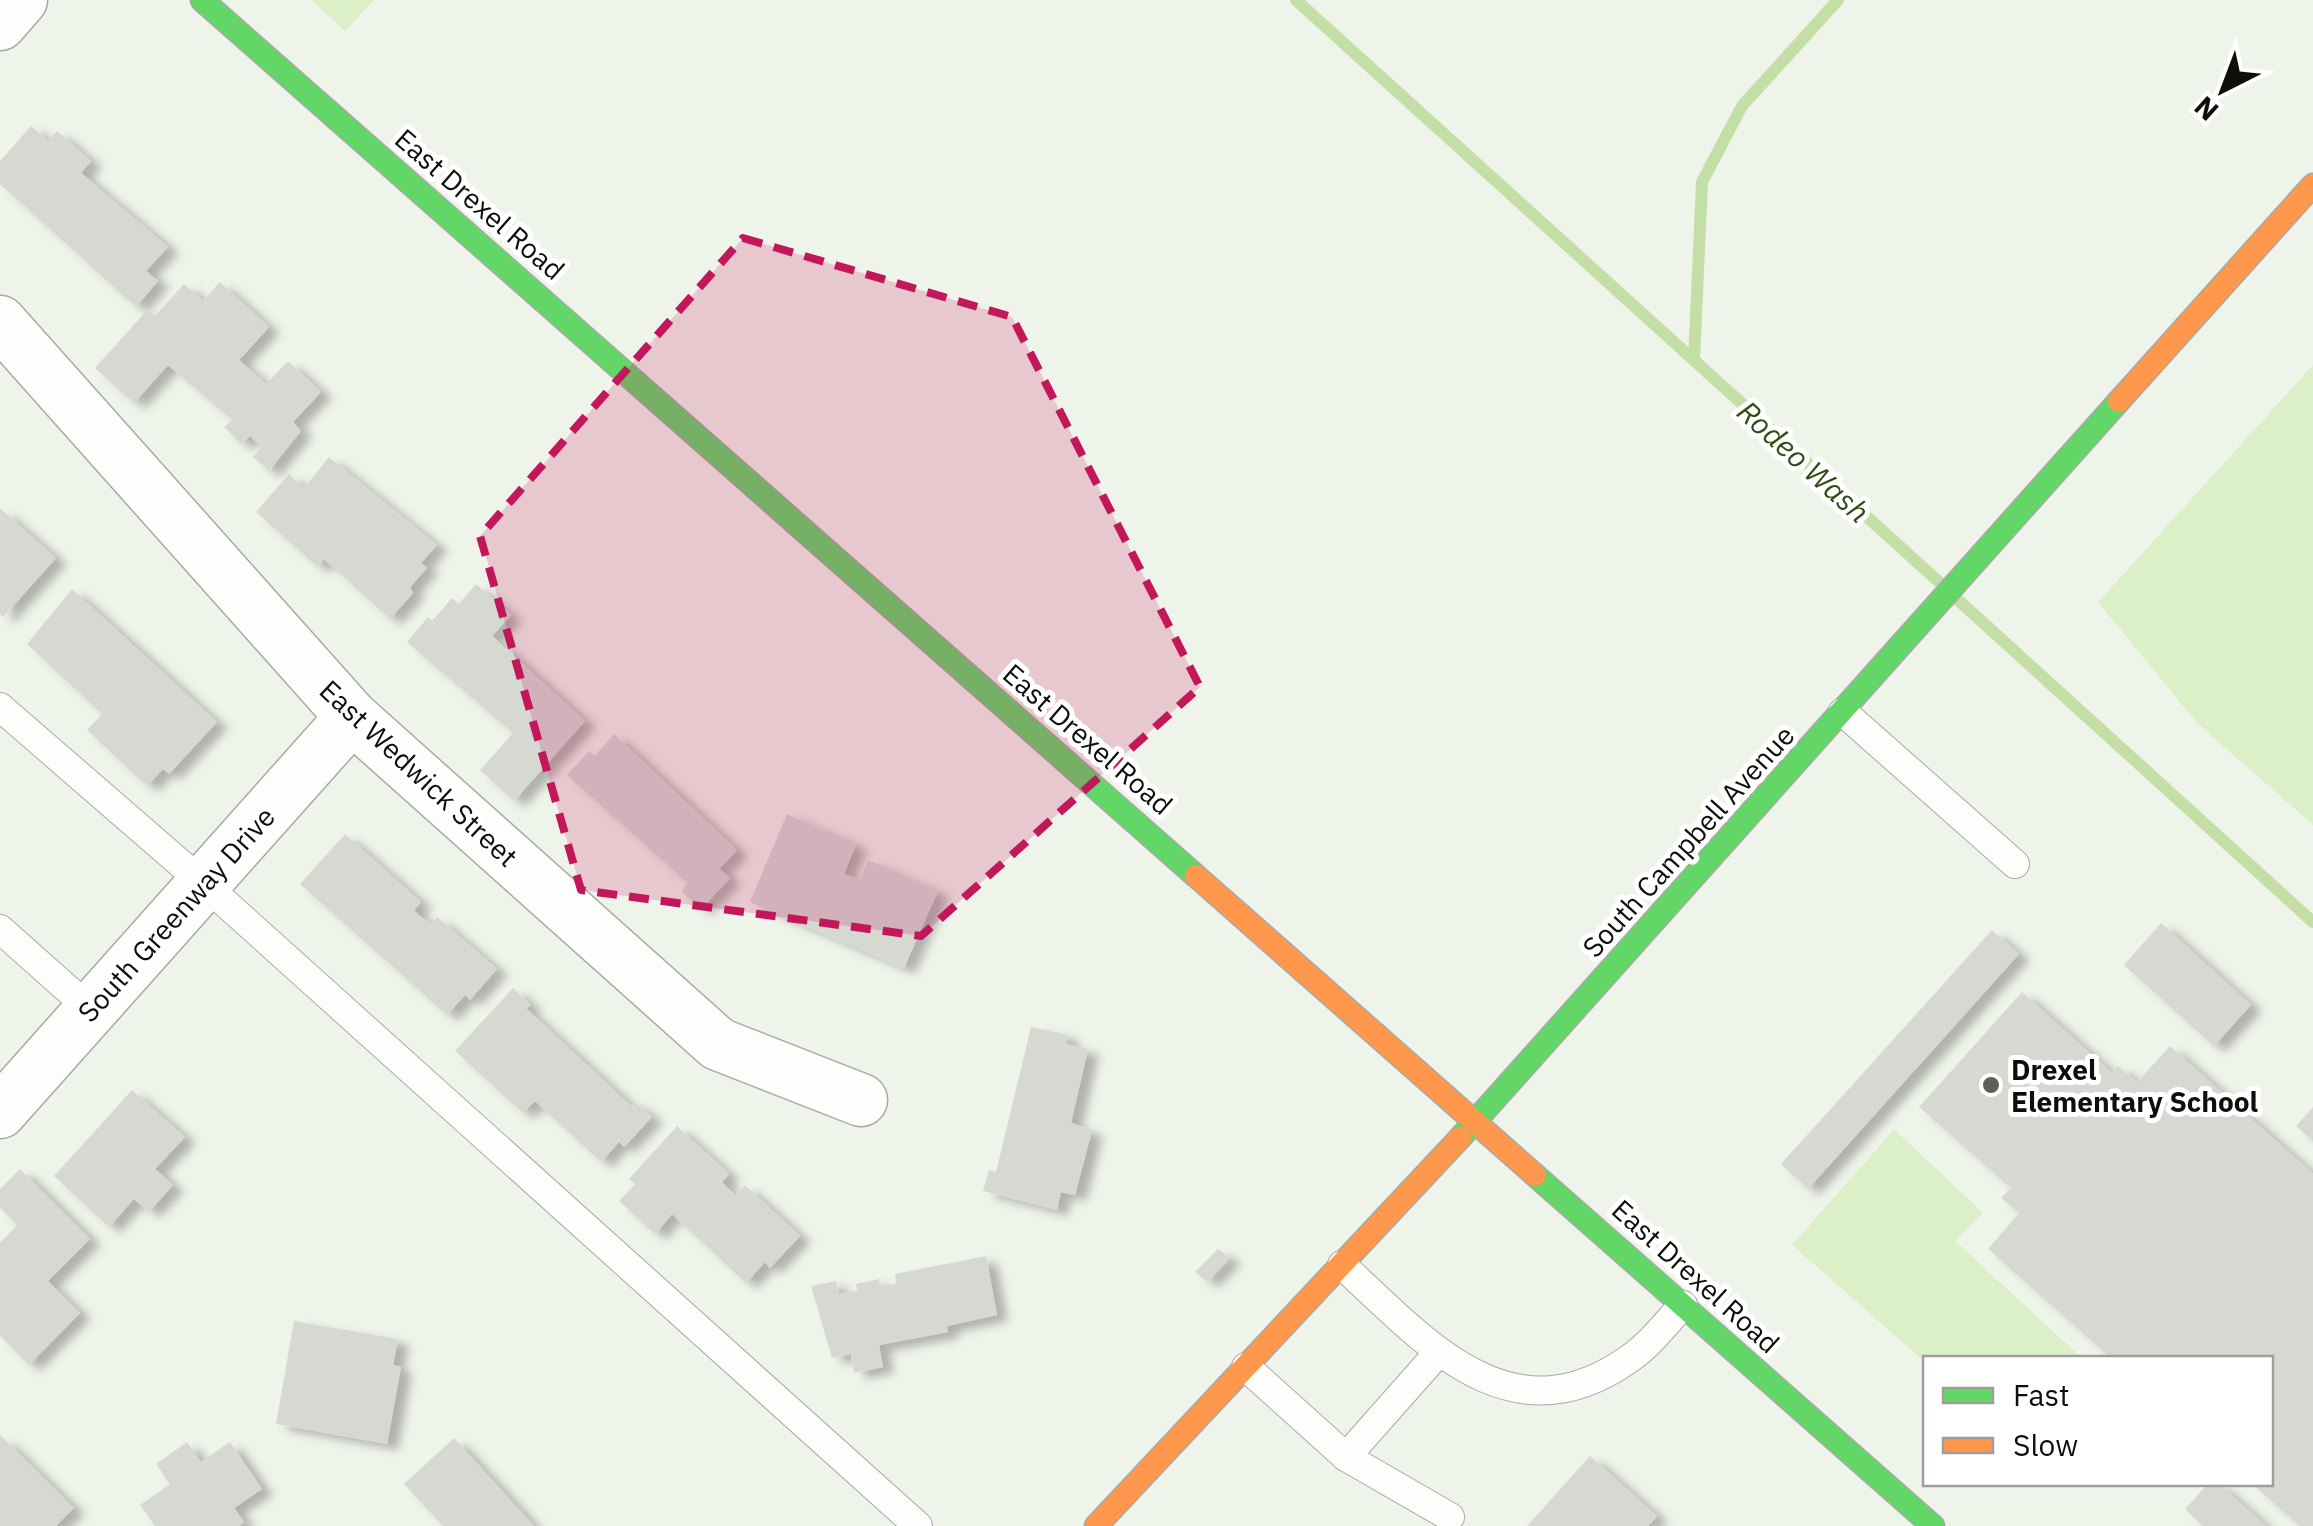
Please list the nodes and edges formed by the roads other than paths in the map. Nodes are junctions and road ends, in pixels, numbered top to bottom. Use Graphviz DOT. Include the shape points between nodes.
graph roads {
  1 [pos="21,0"];
  2 [pos="202,0"];
  3 [pos="0,24"];
  4 [pos="2313,185"];
  5 [pos="0,322"];
  6 [pos="0,707"];
  7 [pos="1843,712"];
  8 [pos="352,717"];
  9 [pos="2016,864"];
  10 [pos="204,883"];
  11 [pos="0,929"];
  12 [pos="91,1010"];
  13 [pos="861,1100"];
  14 [pos="0,1112"];
  15 [pos="1476,1122"];
  16 [pos="1342,1265"];
  17 [pos="1684,1305"];
  18 [pos="1438,1354"];
  19 [pos="1246,1367"];
  20 [pos="1346,1457"];
  21 [pos="1450,1517"];
  22 [pos="918,1526"];
  23 [pos="1096,1526"];
  24 [pos="1932,1526"];
  1 -- 3 [label="street"];
  2 -- 15 [label="street, East Drexel Road"];
  4 -- 7 [label="street, South Campbell Avenue"];
  5 -- 8 [label="street, East Wedwick Street"];
  6 -- 10 [label="lane"];
  7 -- 9 [label="lane"];
  7 -- 15 [label="street, South Campbell Avenue"];
  8 -- 10 [label="street, South Greenway Drive"];
  8 -- 13 [label="street, East Wedwick Street" via="718,1044"];
  10 -- 12 [label="street, South Greenway Drive"];
  10 -- 22 [label="lane"];
  11 -- 12 [label="lane"];
  12 -- 14 [label="street, South Greenway Drive"];
  15 -- 16 [label="street, South Campbell Avenue"];
  15 -- 17 [label="street, East Drexel Road"];
  16 -- 18 [label="lane"];
  16 -- 19 [label="street, South Campbell Avenue"];
  17 -- 18 [label="lane" via="1615,1369 1546,1391 1493,1384"];
  17 -- 24 [label="street, East Drexel Road"];
  18 -- 20 [label="lane"];
  19 -- 20 [label="lane"];
  19 -- 23 [label="street, South Campbell Avenue"];
  20 -- 21 [label="lane"];
}
